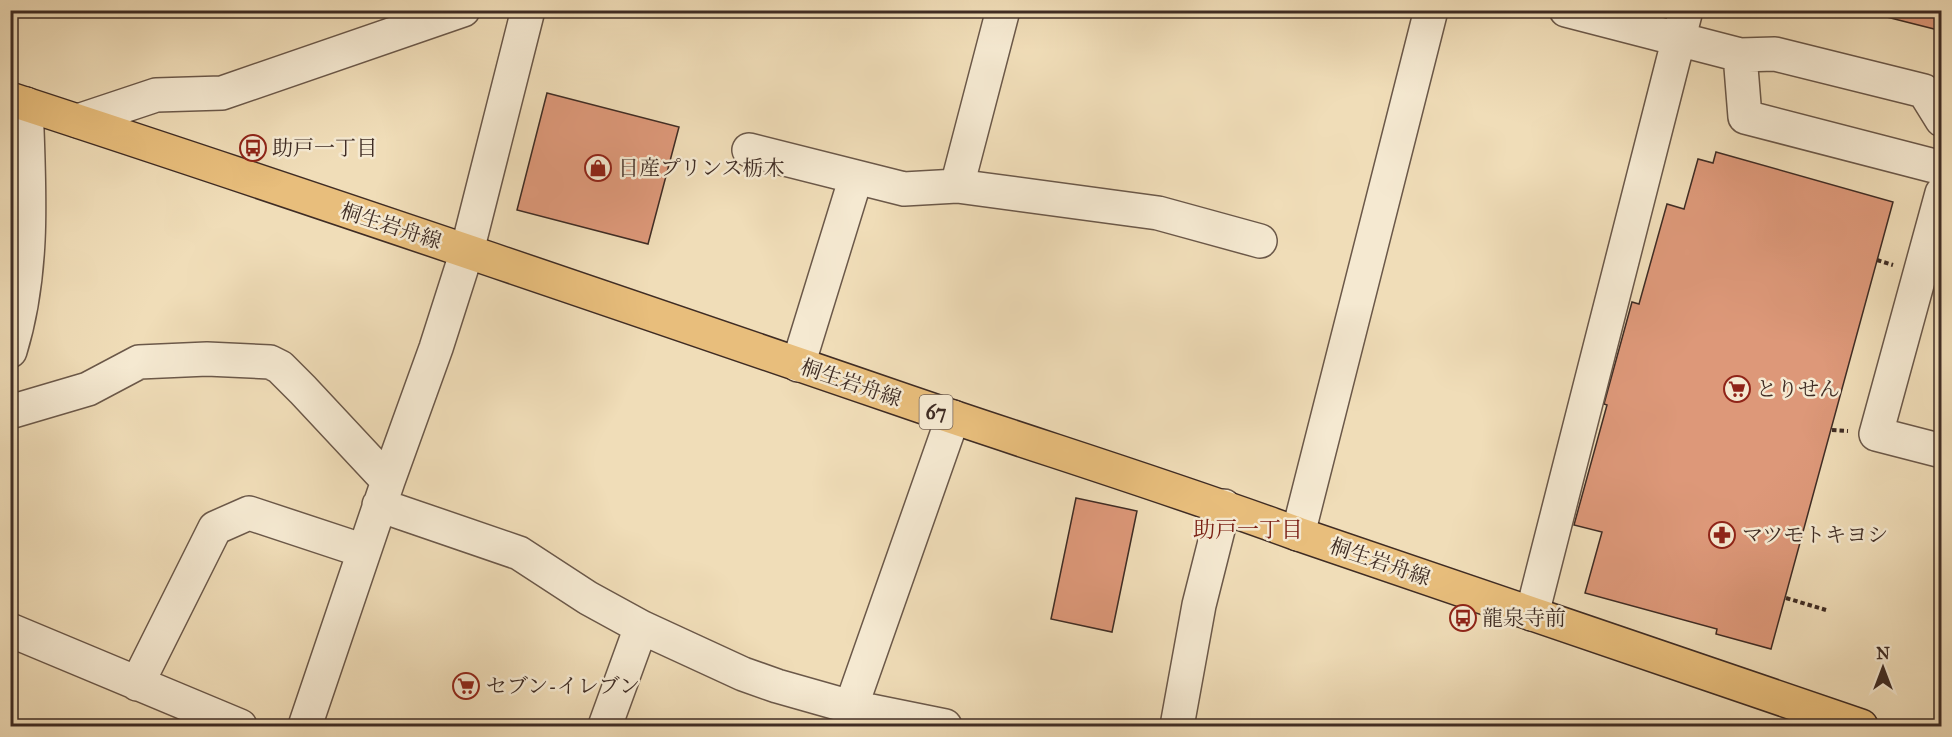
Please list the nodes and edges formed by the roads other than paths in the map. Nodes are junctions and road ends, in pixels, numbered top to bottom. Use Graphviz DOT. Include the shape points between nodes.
graph roads {
  1 [pos="463,10"];
  2 [pos="528,10"];
  3 [pos="1003,10"];
  4 [pos="1431,10"];
  5 [pos="1566,10"];
  6 [pos="1682,25"];
  7 [pos="1740,55"];
  8 [pos="18,102"];
  9 [pos="1941,120"];
  10 [pos="78,121"];
  11 [pos="750,150"];
  12 [pos="1941,168"];
  13 [pos="856,177"];
  14 [pos="957,186"];
  15 [pos="1941,193"];
  16 [pos="1260,241"];
  17 [pos="466,251"];
  18 [pos="10,351"];
  19 [pos="798,365"];
  20 [pos="10,412"];
  21 [pos="952,417"];
  22 [pos="1941,451"];
  23 [pos="384,493"];
  24 [pos="1224,506"];
  25 [pos="1298,534"];
  26 [pos="364,551"];
  27 [pos="1532,614"];
  28 [pos="641,627"];
  29 [pos="10,630"];
  30 [pos="137,684"];
  31 [pos="851,707"];
  32 [pos="932,725"];
  33 [pos="240,726"];
  34 [pos="305,726"];
  35 [pos="605,726"];
  36 [pos="1177,726"];
  37 [pos="1861,726"];
  1 -- 10 [label="street" via="222,93 156,95"];
  2 -- 17 [label="street"];
  3 -- 14 [label="street"];
  4 -- 25 [label="street"];
  5 -- 6 [label="street"];
  6 -- 7 [label="street"];
  6 -- 27 [label="street"];
  7 -- 9 [label="street" via="1775,54 1924,90"];
  7 -- 12 [label="street" via="1745,117"];
  8 -- 10 [label="main road, 桐生岩舟線 / 67"];
  8 -- 18 [label="street" via="30,214 27,275"];
  10 -- 17 [label="main road, 桐生岩舟線 / 67"];
  11 -- 13 [label="street"];
  13 -- 14 [label="street" via="904,189"];
  13 -- 19 [label="street"];
  14 -- 16 [label="street" via="1158,213"];
  15 -- 22 [label="street" via="1876,434"];
  17 -- 19 [label="main road, 桐生岩舟線 / 67"];
  17 -- 23 [label="street"];
  19 -- 21 [label="main road, 桐生岩舟線 / 67"];
  20 -- 23 [label="street" via="88,389 139,362 270,362 303,390"];
  21 -- 24 [label="main road, 桐生岩舟線 / 67"];
  21 -- 31 [label="street"];
  23 -- 26 [label="street"];
  23 -- 28 [label="street" via="519,553"];
  24 -- 25 [label="main road, 桐生岩舟線 / 67"];
  24 -- 36 [label="street"];
  25 -- 27 [label="main road, 桐生岩舟線 / 67"];
  26 -- 30 [label="street" via="249,513 215,528"];
  26 -- 34 [label="street"];
  27 -- 37 [label="main road, 桐生岩舟線 / 67"];
  28 -- 31 [label="street" via="743,674"];
  28 -- 35 [label="street"];
  29 -- 30 [label="street"];
  30 -- 33 [label="street"];
  31 -- 32 [label="street"];
}
